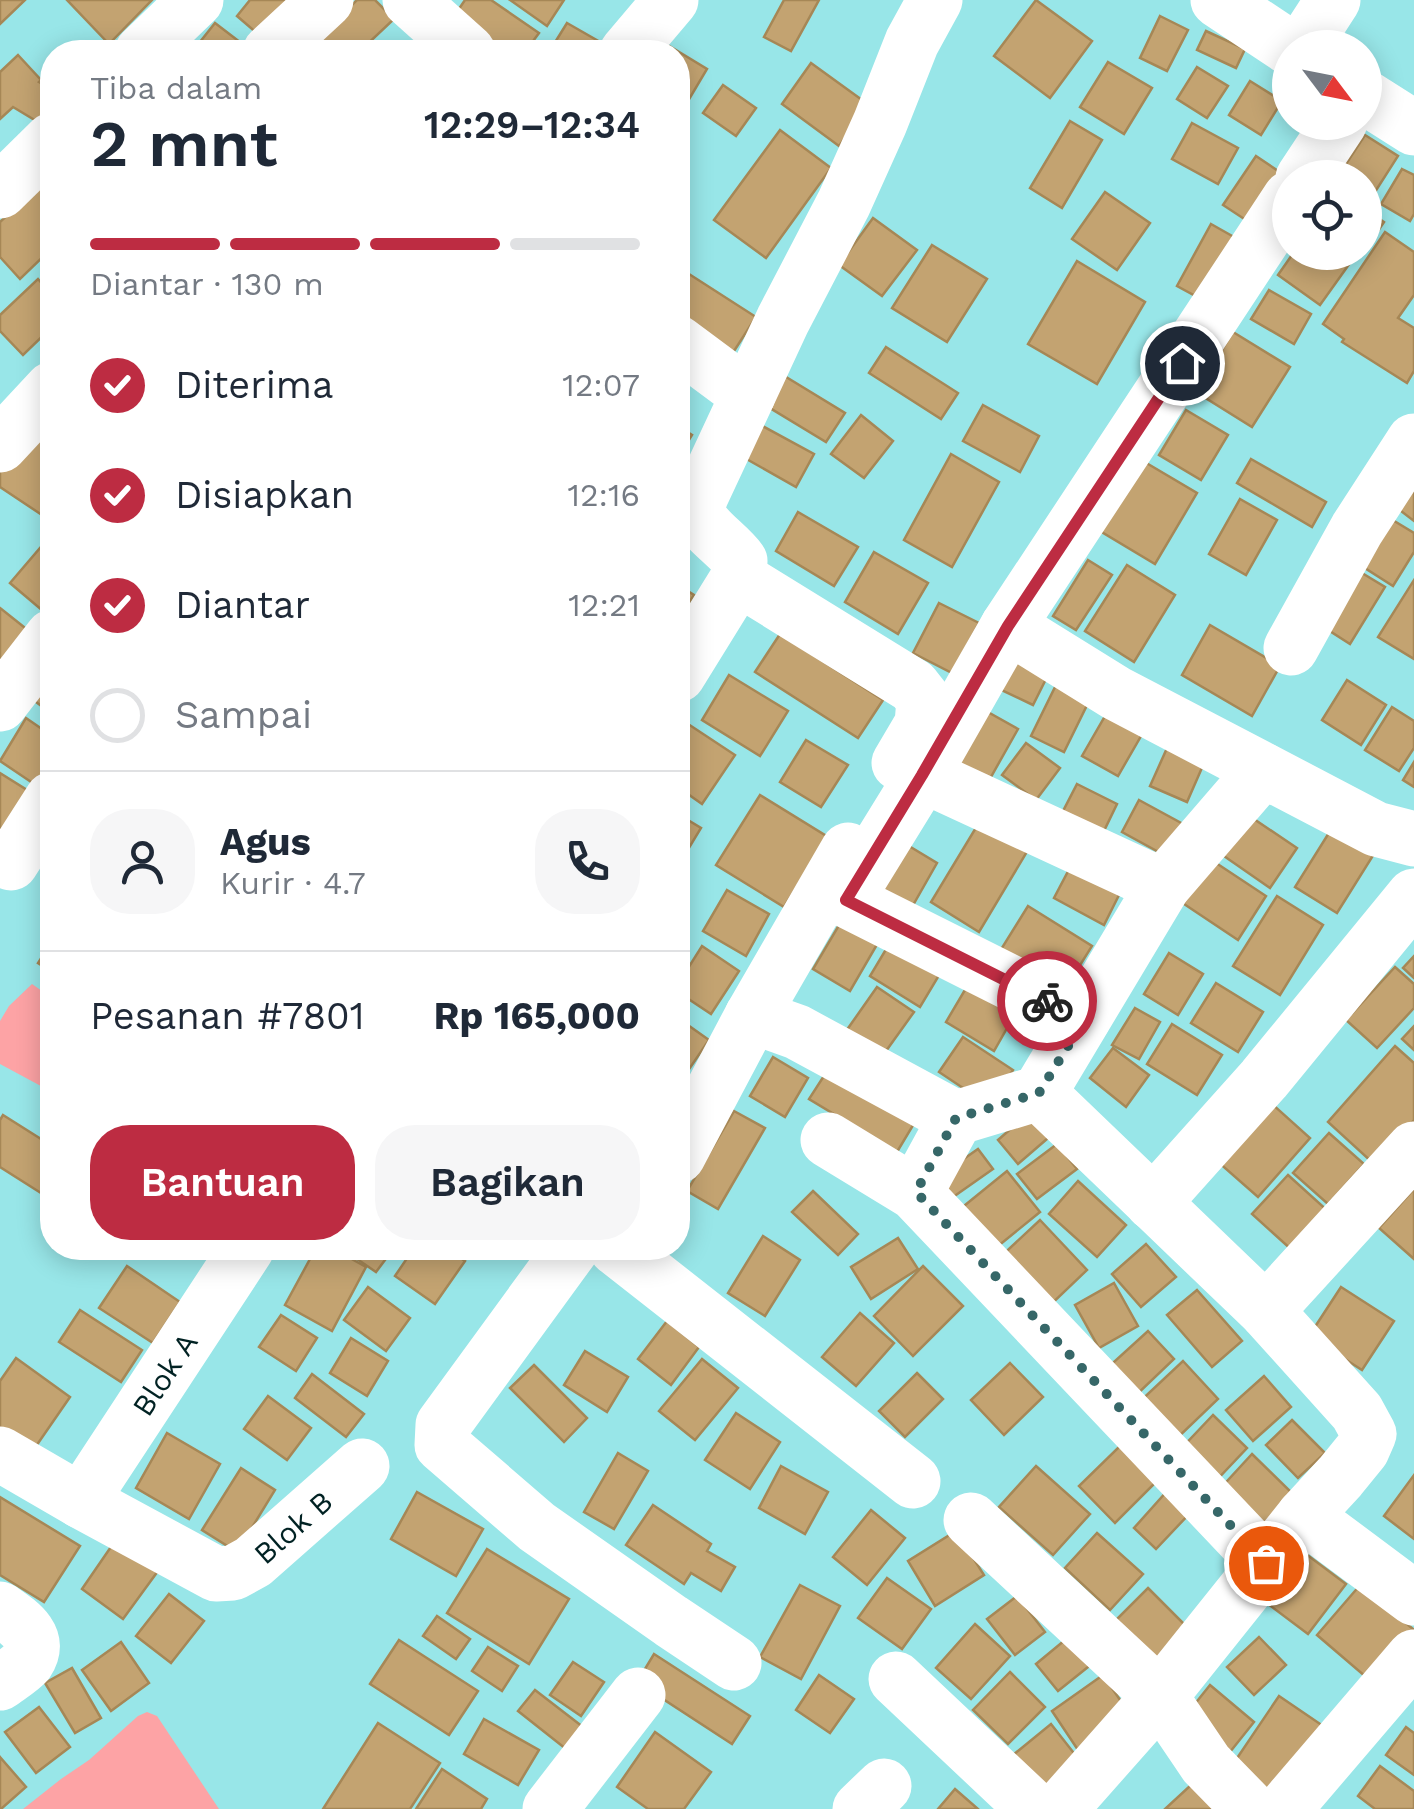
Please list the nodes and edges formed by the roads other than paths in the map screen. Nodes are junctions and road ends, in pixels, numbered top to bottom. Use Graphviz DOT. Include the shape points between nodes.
graph roads {
  1 [pos="196,0"];
  2 [pos="326,0"];
  3 [pos="410,0"];
  4 [pos="671,0"];
  5 [pos="936,0"];
  6 [pos="1218,0"];
  7 [pos="1332,0"];
  8 [pos="1313,30"];
  9 [pos="1272,36"];
  10 [pos="154,40"];
  11 [pos="283,40"];
  12 [pos="455,40"];
  13 [pos="637,40"];
  14 [pos="40,152"];
  15 [pos="0,191"];
  16 [pos="1272,225"];
  17 [pos="690,353"];
  18 [pos="748,395"];
  19 [pos="40,403"];
  20 [pos="1414,441"];
  21 [pos="0,445"];
  22 [pos="738,578"];
  23 [pos="1008,626"];
  24 [pos="1292,648"];
  25 [pos="40,652"];
  26 [pos="690,656"];
  27 [pos="0,704"];
  28 [pos="1263,770"];
  29 [pos="922,775"];
  30 [pos="40,817"];
  31 [pos="1414,839"];
  32 [pos="11,862"];
  33 [pos="1163,886"];
  34 [pos="1414,896"];
  35 [pos="752,1016"];
  36 [pos="1084,1020"];
  37 [pos="1039,1093"];
  38 [pos="956,1118"];
  39 [pos="690,1133"];
  40 [pos="828,1140"];
  41 [pos="1414,1149"];
  42 [pos="916,1192"];
  43 [pos="1153,1203"];
  44 [pos="240,1260"];
  45 [pos="563,1260"];
  46 [pos="642,1260"];
  47 [pos="1266,1311"];
  48 [pos="0,1454"];
  49 [pos="362,1466"];
  50 [pos="913,1482"];
  51 [pos="81,1501"];
  52 [pos="1304,1516"];
  53 [pos="971,1520"];
  54 [pos="1266,1563"];
  55 [pos="1414,1598"];
  56 [pos="0,1608"];
  57 [pos="1414,1657"];
  58 [pos="734,1662"];
  59 [pos="14,1672"];
  60 [pos="896,1678"];
  61 [pos="638,1695"];
  62 [pos="1160,1696"];
  63 [pos="550,1809"];
  64 [pos="1034,1809"];
  65 [pos="1060,1809"];
  66 [pos="1250,1809"];
  67 [pos="1284,1809"];
  1 -- 10 [label="street"];
  2 -- 11 [label="street"];
  3 -- 12 [label="street"];
  4 -- 13 [label="street"];
  5 -- 18 [label="street"];
  6 -- 9 [label="street"];
  7 -- 8 [label="street"];
  14 -- 15 [label="street"];
  16 -- 23 [label="street"];
  17 -- 18 [label="street"];
  18 -- 22 [label="street" via="696,511 740,561"];
  19 -- 21 [label="street"];
  20 -- 24 [label="street"];
  22 -- 26 [label="street"];
  22 -- 35 [label="street" via="913,686 924,700 922,724"];
  23 -- 28 [label="street" via="1116,693"];
  23 -- 29 [label="street"];
  25 -- 27 [label="street"];
  28 -- 31 [label="street" via="1376,829"];
  28 -- 33 [label="street"];
  29 -- 33 [label="street"];
  29 -- 36 [label="street" via="846,900"];
  30 -- 32 [label="street"];
  33 -- 36 [label="street"];
  34 -- 43 [label="street"];
  35 -- 38 [label="street" via="797,1032"];
  35 -- 39 [label="street"];
  36 -- 37 [label="street"];
  37 -- 38 [label="street"];
  37 -- 43 [label="street"];
  38 -- 42 [label="street"];
  40 -- 42 [label="street"];
  41 -- 47 [label="street"];
  42 -- 54 [label="street"];
  43 -- 47 [label="street"];
  44 -- 51 [label="street, Blok A"];
  45 -- 58 [label="street" via="443,1425 442,1445 538,1527"];
  46 -- 50 [label="street"];
  47 -- 52 [label="street" via="1358,1412 1369,1434"];
  48 -- 51 [label="street"];
  49 -- 51 [label="street, Blok B" via="233,1572 216,1574"];
  52 -- 54 [label="street"];
  52 -- 55 [label="street"];
  53 -- 62 [label="street"];
  54 -- 62 [label="street"];
  56 -- 59 [label="street" via="29,1631 32,1643"];
  57 -- 67 [label="street"];
  60 -- 64 [label="street"];
  61 -- 63 [label="street"];
  62 -- 65 [label="street"];
  62 -- 66 [label="street" via="1206,1764"];
}
